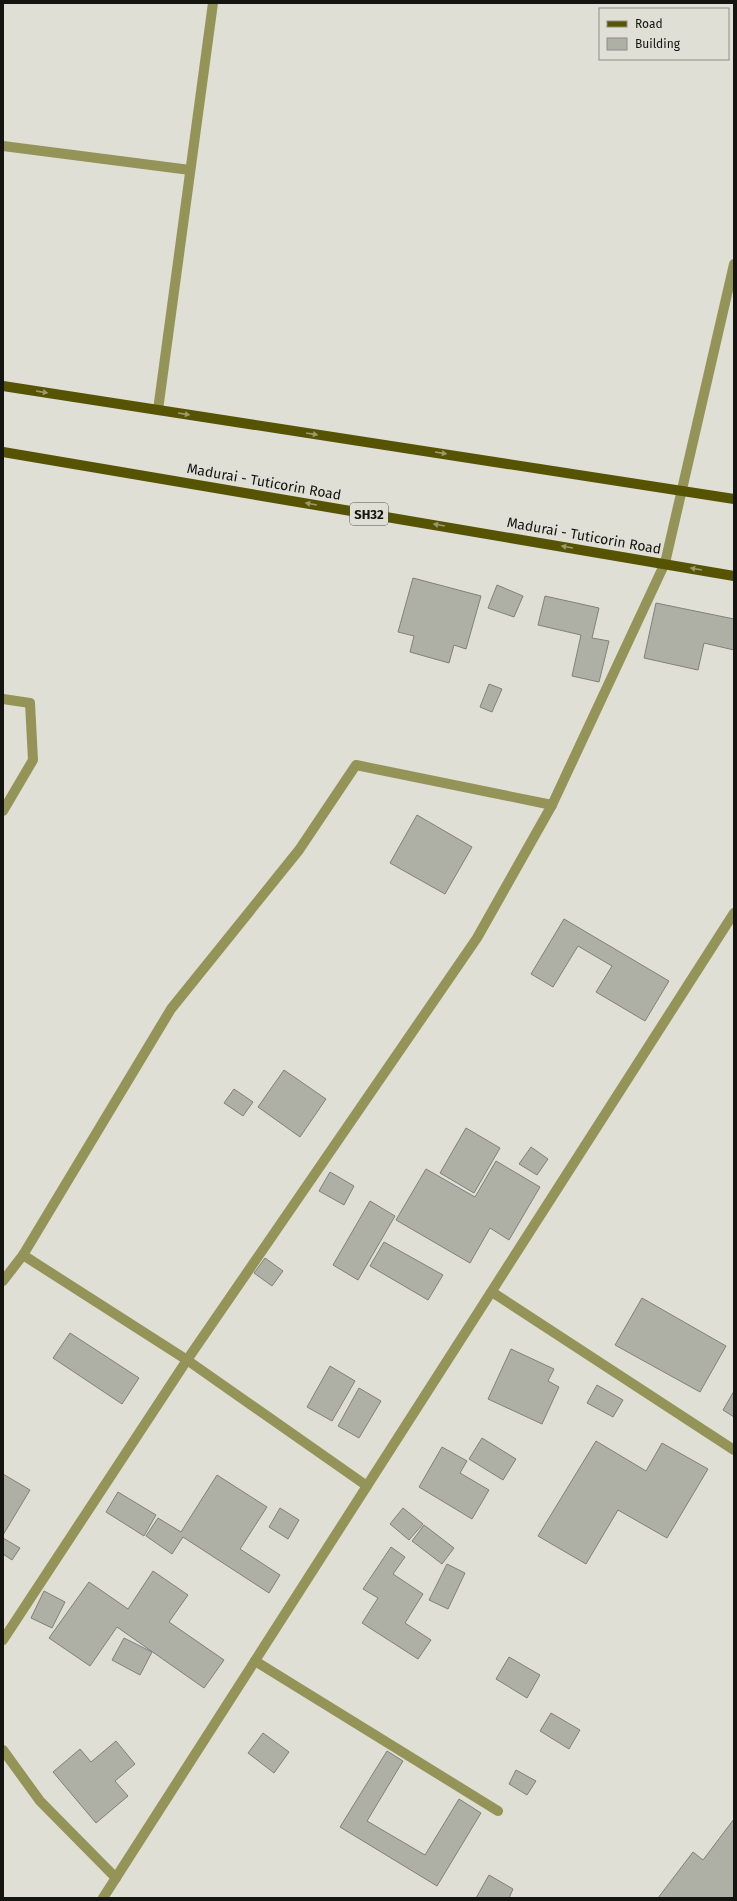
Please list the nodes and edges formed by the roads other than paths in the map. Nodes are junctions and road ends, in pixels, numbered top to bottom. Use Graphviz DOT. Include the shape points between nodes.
graph roads {
  1 [pos="213,3"];
  2 [pos="3,146"];
  3 [pos="190,170"];
  4 [pos="734,264"];
  5 [pos="3,386"];
  6 [pos="158,410"];
  7 [pos="3,452"];
  8 [pos="681,490"];
  9 [pos="734,499"];
  10 [pos="665,563"];
  11 [pos="734,576"];
  12 [pos="3,699"];
  13 [pos="552,805"];
  14 [pos="3,811"];
  15 [pos="734,913"];
  16 [pos="23,1255"];
  17 [pos="3,1282"];
  18 [pos="492,1292"];
  19 [pos="187,1360"];
  20 [pos="734,1450"];
  21 [pos="367,1486"];
  22 [pos="3,1640"];
  23 [pos="255,1661"];
  24 [pos="3,1750"];
  25 [pos="498,1811"];
  26 [pos="116,1878"];
  27 [pos="104,1898"];
  1 -- 3 [label="street"];
  2 -- 3 [label="street"];
  3 -- 6 [label="street"];
  4 -- 8 [label="street"];
  5 -- 6 [label="main road, one-way"];
  6 -- 8 [label="main road, one-way"];
  10 -- 7 [label="main road, Madurai - Tuticorin Road / SH32, one-way"];
  8 -- 9 [label="main road"];
  8 -- 10 [label="street"];
  11 -- 10 [label="main road, Madurai - Tuticorin Road / SH32, one-way"];
  10 -- 13 [label="street"];
  12 -- 14 [label="street" via="30,703 33,760"];
  13 -- 16 [label="street" via="356,765 299,850 171,1009"];
  13 -- 19 [label="street" via="477,938"];
  15 -- 18 [label="street"];
  16 -- 17 [label="street"];
  16 -- 19 [label="street"];
  18 -- 20 [label="street"];
  18 -- 21 [label="street"];
  19 -- 21 [label="street"];
  19 -- 22 [label="street"];
  21 -- 23 [label="street"];
  23 -- 25 [label="street"];
  23 -- 26 [label="street"];
  24 -- 26 [label="street" via="40,1801"];
  26 -- 27 [label="street"];
}
